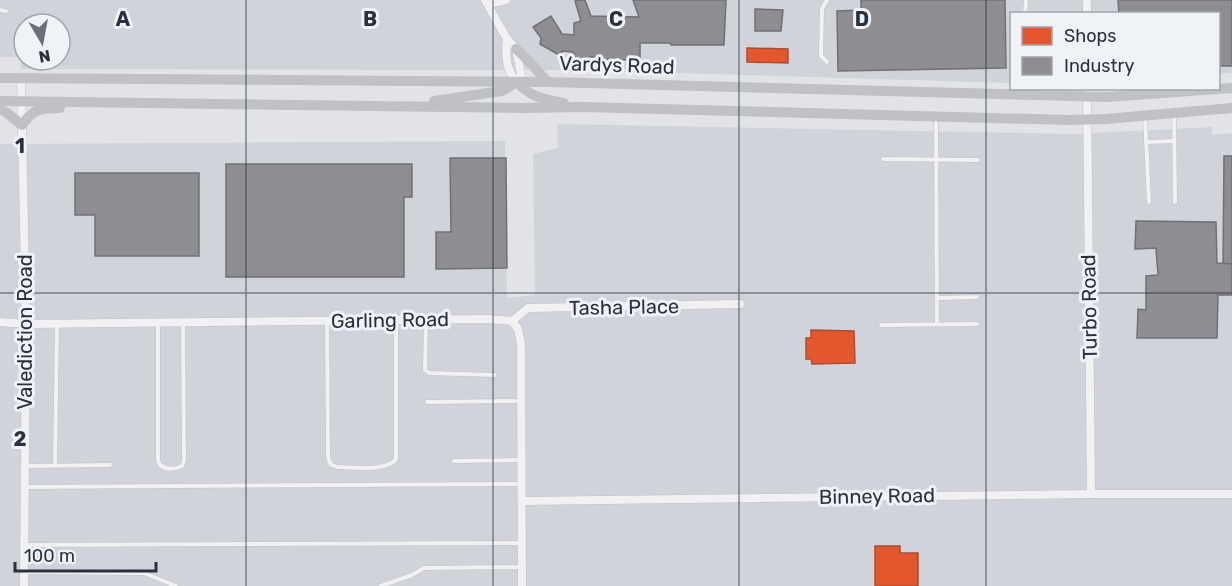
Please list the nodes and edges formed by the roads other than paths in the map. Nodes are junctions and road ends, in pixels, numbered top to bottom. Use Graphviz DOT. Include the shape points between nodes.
graph roads {
  1 [pos="506,0"];
  2 [pos="827,0"];
  3 [pos="487,2"];
  4 [pos="507,39"];
  5 [pos="516,49"];
  6 [pos="827,62"];
  7 [pos="0,78"];
  8 [pos="21,79"];
  9 [pos="548,81"];
  10 [pos="517,82"];
  11 [pos="1206,90"];
  12 [pos="1087,92"];
  13 [pos="0,101"];
  14 [pos="21,101"];
  15 [pos="123,102"];
  16 [pos="401,106"];
  17 [pos="582,107"];
  18 [pos="1232,108"];
  19 [pos="0,109"];
  20 [pos="1174,114"];
  21 [pos="1145,116"];
  22 [pos="936,117"];
  23 [pos="1088,120"];
  24 [pos="22,125"];
  25 [pos="1174,141"];
  26 [pos="1146,142"];
  27 [pos="883,159"];
  28 [pos="936,159"];
  29 [pos="978,160"];
  30 [pos="1149,202"];
  31 [pos="1175,202"];
  32 [pos="977,297"];
  33 [pos="937,298"];
  34 [pos="740,304"];
  35 [pos="396,320"];
  36 [pos="426,320"];
  37 [pos="327,321"];
  38 [pos="512,321"];
  39 [pos="0,322"];
  40 [pos="183,322"];
  41 [pos="158,323"];
  42 [pos="26,324"];
  43 [pos="57,324"];
  44 [pos="937,324"];
  45 [pos="977,324"];
  46 [pos="881,325"];
  47 [pos="495,375"];
  48 [pos="522,401"];
  49 [pos="427,402"];
  50 [pos="522,460"];
  51 [pos="454,461"];
  52 [pos="55,465"];
  53 [pos="110,465"];
  54 [pos="25,466"];
  55 [pos="522,484"];
  56 [pos="25,486"];
  57 [pos="1091,494"];
  58 [pos="1232,494"];
  59 [pos="522,501"];
  60 [pos="522,543"];
  61 [pos="24,545"];
  62 [pos="522,567"];
  63 [pos="24,572"];
  64 [pos="24,586"];
  65 [pos="176,586"];
  66 [pos="381,586"];
  67 [pos="522,586"];
  1 -- 3 [label="street"];
  2 -- 6 [label="lane" via="822,9 821,56"];
  3 -- 4 [label="street"];
  4 -- 5 [label="street"];
  4 -- 10 [label="street" via="511,75"];
  5 -- 9 [label="main road"];
  5 -- 10 [label="street" via="521,74"];
  7 -- 8 [label="main road, Vardys Road"];
  8 -- 10 [label="main road, Vardys Road"];
  8 -- 14 [label="street, Valediction Road"];
  9 -- 10 [label="main road, Vardys Road"];
  9 -- 12 [label="main road, Vardys Road"];
  10 -- 16 [label="main road" via="502,91"];
  10 -- 17 [label="main road" via="534,96"];
  11 -- 12 [label="main road, Vardys Road" via="1155,94"];
  12 -- 23 [label="street, Turbo Road"];
  13 -- 14 [label="main road"];
  14 -- 15 [label="main road"];
  14 -- 24 [label="street, Valediction Road"];
  15 -- 16 [label="main road"];
  15 -- 24 [label="main road" via="38,110 29,114"];
  16 -- 17 [label="main road"];
  17 -- 22 [label="main road"];
  18 -- 20 [label="main road"];
  19 -- 24 [label="main road"];
  20 -- 21 [label="main road"];
  20 -- 25 [label="lane"];
  21 -- 23 [label="main road"];
  21 -- 26 [label="lane"];
  22 -- 23 [label="main road"];
  22 -- 28 [label="lane"];
  23 -- 57 [label="street, Turbo Road"];
  24 -- 42 [label="street, Valediction Road"];
  25 -- 26 [label="lane"];
  25 -- 31 [label="lane"];
  26 -- 30 [label="lane"];
  27 -- 28 [label="lane"];
  28 -- 29 [label="lane"];
  28 -- 33 [label="lane"];
  32 -- 33 [label="lane"];
  33 -- 44 [label="lane"];
  34 -- 38 [label="street, Tasha Place" via="528,308"];
  35 -- 36 [label="street, Garling Road"];
  35 -- 37 [label="street, Garling Road"];
  35 -- 37 [label="lane" via="396,459 383,467 337,467 329,461"];
  36 -- 38 [label="street, Garling Road"];
  36 -- 47 [label="lane" via="425,370"];
  37 -- 40 [label="street, Garling Road"];
  38 -- 48 [label="street" via="521,343"];
  39 -- 42 [label="street, Garling Road"];
  40 -- 41 [label="street, Garling Road"];
  40 -- 41 [label="lane" via="184,461 176,469 166,469 158,460"];
  41 -- 43 [label="street, Garling Road"];
  42 -- 43 [label="street, Garling Road"];
  42 -- 54 [label="street, Valediction Road"];
  43 -- 52 [label="lane"];
  44 -- 45 [label="lane"];
  44 -- 46 [label="lane"];
  48 -- 49 [label="lane"];
  48 -- 50 [label="street"];
  50 -- 51 [label="lane"];
  50 -- 55 [label="street"];
  52 -- 53 [label="lane"];
  52 -- 54 [label="lane"];
  54 -- 56 [label="street, Valediction Road"];
  55 -- 56 [label="lane"];
  55 -- 59 [label="street"];
  56 -- 61 [label="street, Valediction Road"];
  57 -- 58 [label="street, Binney Road"];
  57 -- 59 [label="street, Binney Road"];
  59 -- 60 [label="street"];
  60 -- 61 [label="lane"];
  60 -- 62 [label="street"];
  61 -- 63 [label="street, Valediction Road"];
  62 -- 66 [label="lane" via="423,568"];
  62 -- 67 [label="street"];
  63 -- 64 [label="street, Valediction Road"];
  63 -- 65 [label="lane" via="144,573"];
}
